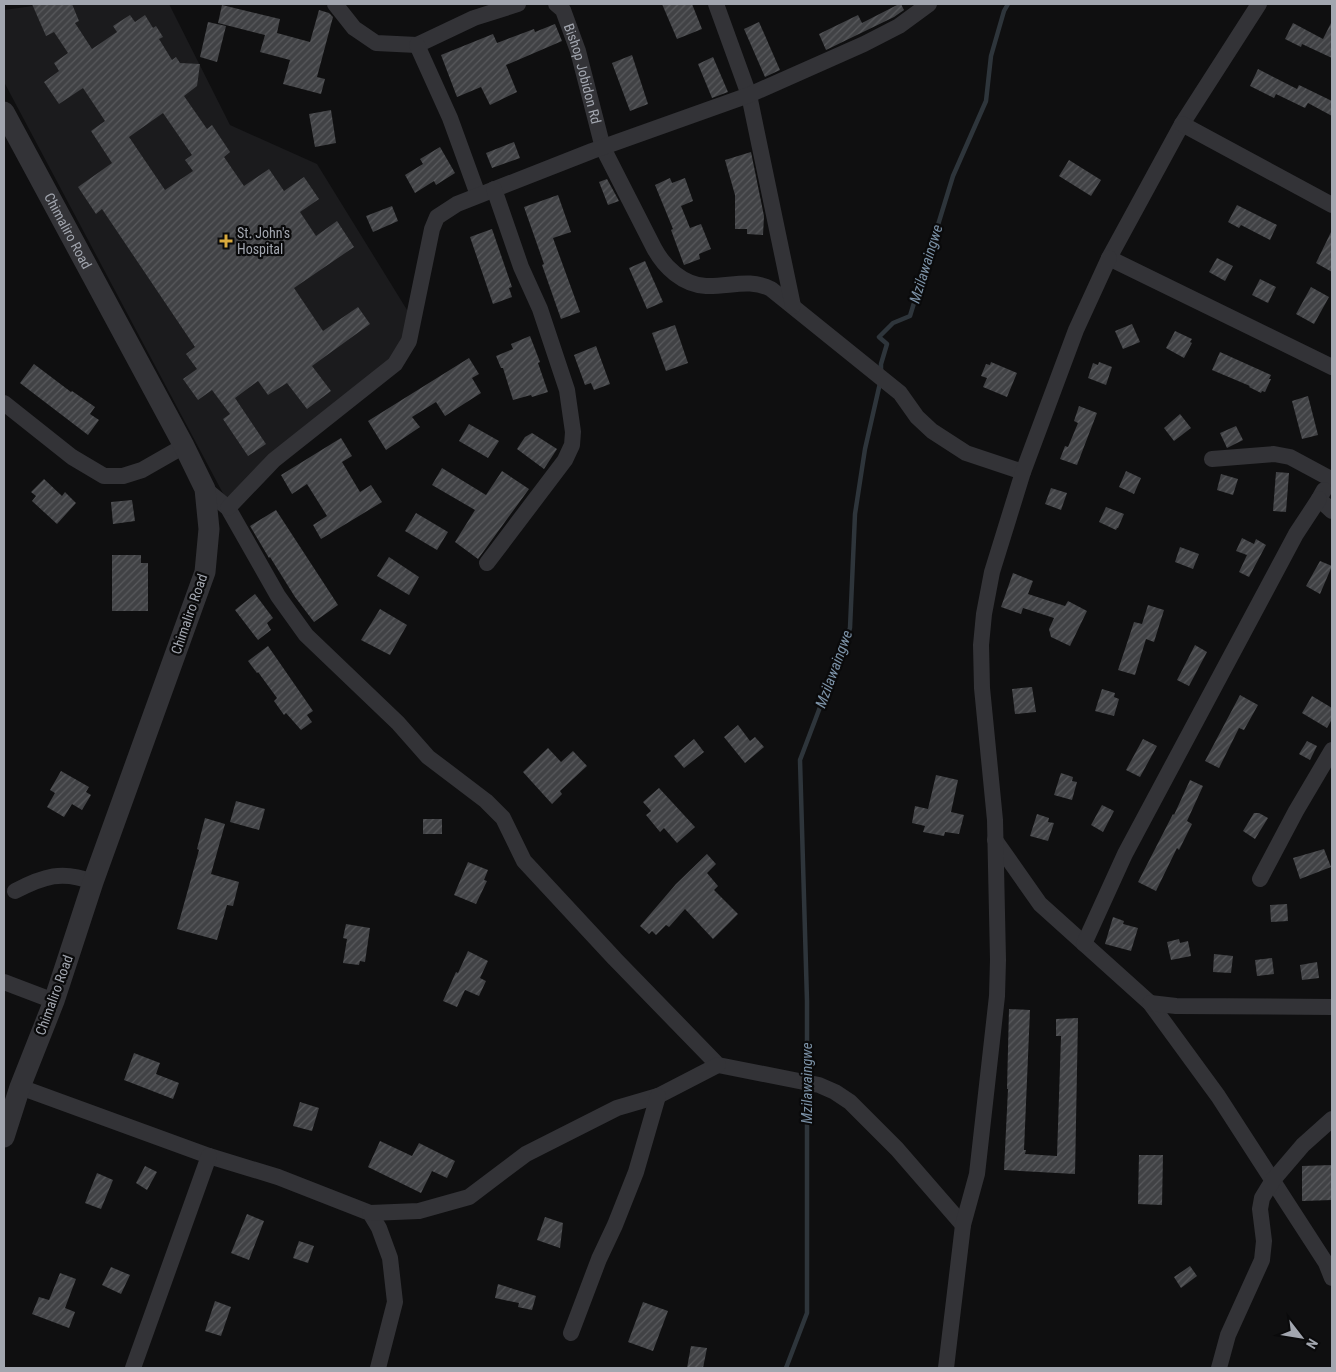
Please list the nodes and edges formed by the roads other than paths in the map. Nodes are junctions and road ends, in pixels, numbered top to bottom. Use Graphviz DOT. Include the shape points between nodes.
graph roads {
  1 [pos="335,4"];
  2 [pos="518,4"];
  3 [pos="556,4"];
  4 [pos="716,4"];
  5 [pos="929,4"];
  6 [pos="1259,4"];
  7 [pos="417,45"];
  8 [pos="749,95"];
  9 [pos="4,112"];
  10 [pos="1182,124"];
  11 [pos="603,148"];
  12 [pos="494,190"];
  13 [pos="478,195"];
  14 [pos="1332,205"];
  15 [pos="1109,258"];
  16 [pos="793,306"];
  17 [pos="1332,367"];
  18 [pos="4,403"];
  19 [pos="184,446"];
  20 [pos="1212,459"];
  21 [pos="1023,472"];
  22 [pos="1331,475"];
  23 [pos="205,490"];
  24 [pos="1319,499"];
  25 [pos="228,508"];
  26 [pos="1332,511"];
  27 [pos="487,563"];
  28 [pos="1332,750"];
  29 [pos="995,840"];
  30 [pos="1260,879"];
  31 [pos="93,882"];
  32 [pos="15,891"];
  33 [pos="1084,944"];
  34 [pos="4,982"];
  35 [pos="54,1001"];
  36 [pos="1150,1003"];
  37 [pos="1332,1007"];
  38 [pos="718,1065"];
  39 [pos="20,1087"];
  40 [pos="658,1096"];
  41 [pos="1332,1119"];
  42 [pos="4,1137"];
  43 [pos="209,1156"];
  44 [pos="1273,1180"];
  45 [pos="370,1213"];
  46 [pos="963,1225"];
  47 [pos="1332,1278"];
  48 [pos="570,1333"];
  49 [pos="133,1368"];
  50 [pos="378,1368"];
  51 [pos="946,1368"];
  52 [pos="1219,1368"];
  1 -- 7 [label="street" via="354,28 376,44"];
  2 -- 7 [label="street" via="474,18"];
  3 -- 11 [label="street, Bishop Jobidon Rd" via="563,10 578,51"];
  4 -- 8 [label="street"];
  5 -- 8 [label="street" via="864,44"];
  6 -- 10 [label="street"];
  7 -- 13 [label="street" via="450,118"];
  8 -- 11 [label="street"];
  8 -- 16 [label="street"];
  9 -- 19 [label="street, Chimaliro Road"];
  10 -- 14 [label="street"];
  10 -- 15 [label="street"];
  11 -- 12 [label="street"];
  11 -- 16 [label="street, Bishop Jobidon Rd" via="660,259 671,270 694,284 706,286 764,285"];
  12 -- 13 [label="street"];
  12 -- 27 [label="street" via="567,390 573,432 572,445 565,460"];
  13 -- 25 [label="street" via="438,217 429,238 414,325 409,341 395,364 274,460"];
  15 -- 17 [label="street"];
  15 -- 21 [label="street" via="1076,330"];
  16 -- 21 [label="street, Bishop Jobidon Rd" via="900,393 932,431 966,453"];
  18 -- 19 [label="street" via="72,457 104,476 123,476 142,470"];
  19 -- 23 [label="street, Chimaliro Road"];
  20 -- 22 [label="street" via="1274,454 1290,457"];
  21 -- 29 [label="street" via="992,572 981,645"];
  22 -- 24 [label="street"];
  23 -- 25 [label="street"];
  23 -- 31 [label="street, Chimaliro Road" via="209,530 205,572"];
  24 -- 26 [label="street"];
  24 -- 33 [label="street" via="1296,534 1125,854"];
  25 -- 38 [label="street" via="278,596 306,635 398,723 428,757 486,801 502,818 524,862"];
  28 -- 30 [label="street"];
  29 -- 33 [label="street" via="1040,904"];
  29 -- 46 [label="street" via="997,996 977,1174"];
  31 -- 32 [label="street" via="76,875 61,874"];
  31 -- 35 [label="street, Chimaliro Road"];
  33 -- 36 [label="street"];
  34 -- 35 [label="street"];
  35 -- 39 [label="street, Chimaliro Road"];
  36 -- 37 [label="street"];
  36 -- 44 [label="street" via="1218,1096"];
  38 -- 40 [label="street"];
  38 -- 46 [label="street" via="819,1085 835,1092 850,1102 897,1149"];
  39 -- 42 [label="street, Chimaliro Road"];
  39 -- 43 [label="street"];
  40 -- 45 [label="street" via="617,1108 526,1154 469,1197 419,1211"];
  40 -- 48 [label="street" via="636,1172"];
  41 -- 44 [label="street" via="1308,1140"];
  43 -- 45 [label="street" via="278,1177"];
  43 -- 49 [label="street"];
  44 -- 47 [label="street" via="1326,1263"];
  44 -- 52 [label="street" via="1262,1198 1260,1209 1264,1241 1262,1260 1228,1335"];
  45 -- 50 [label="street" via="390,1258 395,1302"];
  46 -- 51 [label="street"];
}
